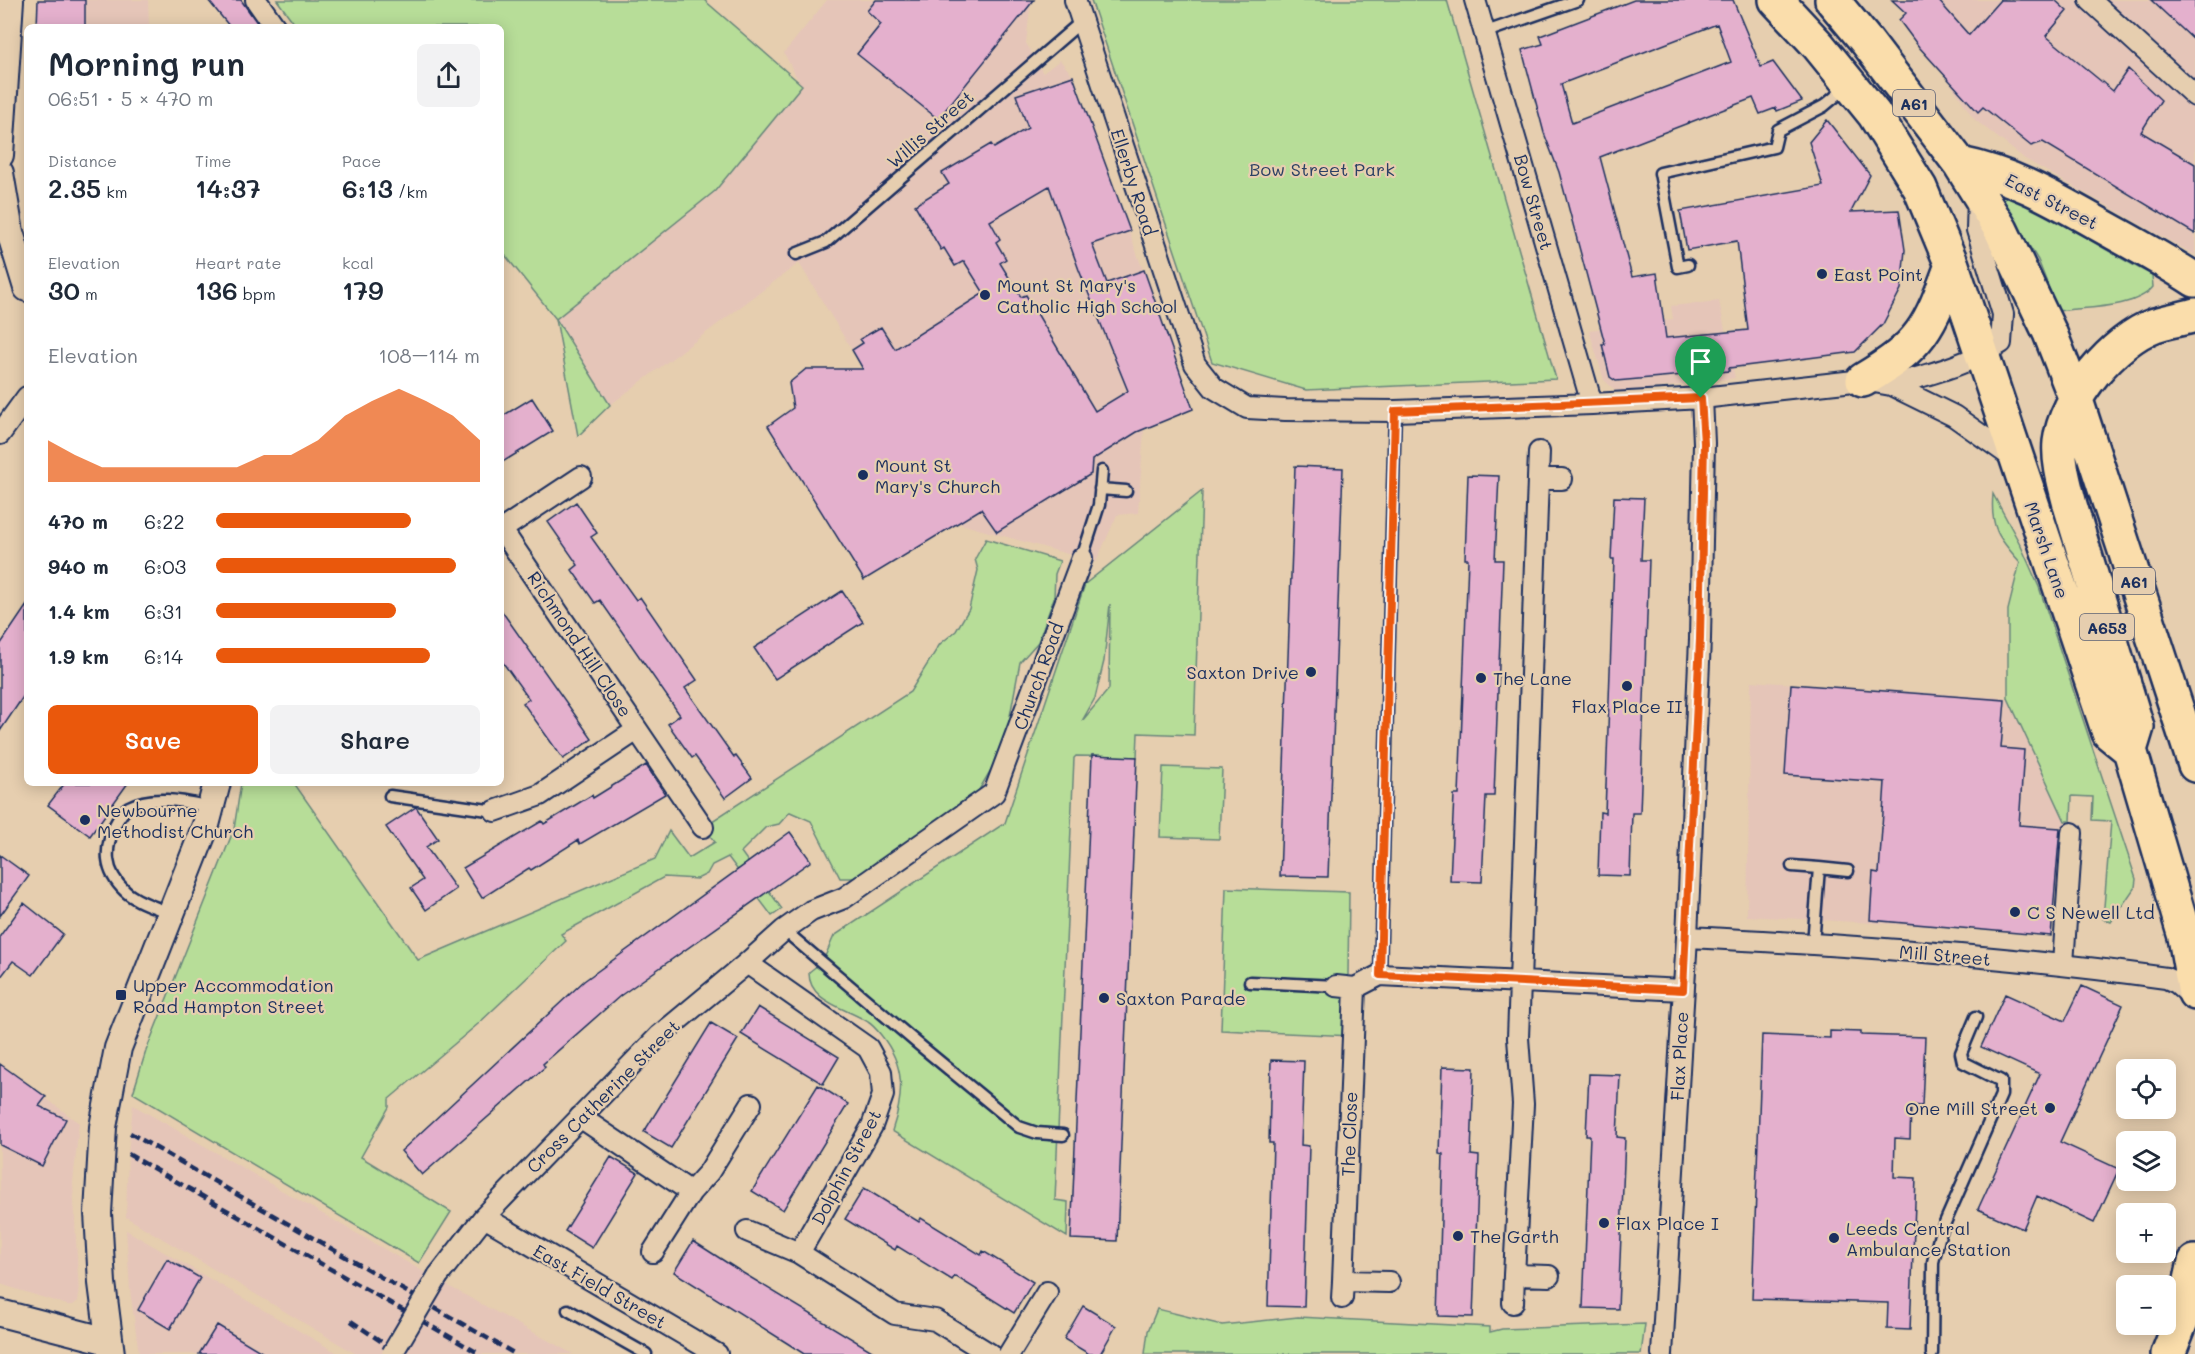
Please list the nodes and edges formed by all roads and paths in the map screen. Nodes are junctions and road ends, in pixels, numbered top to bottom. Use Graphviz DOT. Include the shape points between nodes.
graph roads {
  1 [pos="10,0"];
  2 [pos="256,0"];
  3 [pos="1075,0"];
  4 [pos="1476,0"];
  5 [pos="1578,0"];
  6 [pos="1776,0"];
  7 [pos="1832,0"];
  8 [pos="2101,3"];
  9 [pos="1081,22"];
  10 [pos="273,24"];
  11 [pos="1486,32"];
  12 [pos="1850,84"];
  13 [pos="2195,96"];
  14 [pos="0,155"];
  15 [pos="1960,164"];
  16 [pos="0,173"];
  17 [pos="1979,190"];
  18 [pos="796,254"];
  19 [pos="1688,265"];
  20 [pos="1952,265"];
  21 [pos="24,278"];
  22 [pos="2194,279"];
  23 [pos="2195,315"];
  24 [pos="1982,356"];
  25 [pos="1877,382"];
  26 [pos="2075,397"];
  27 [pos="1701,398"];
  28 [pos="24,401"];
  29 [pos="1592,405"];
  30 [pos="1395,411"];
  31 [pos="0,434"];
  32 [pos="1539,453"];
  33 [pos="2016,461"];
  34 [pos="1102,471"];
  35 [pos="581,477"];
  36 [pos="1538,479"];
  37 [pos="1562,479"];
  38 [pos="1101,489"];
  39 [pos="1126,491"];
  40 [pos="504,529"];
  41 [pos="504,533"];
  42 [pos="1082,558"];
  43 [pos="637,730"];
  44 [pos="2130,750"];
  45 [pos="2195,765"];
  46 [pos="216,786"];
  47 [pos="994,793"];
  48 [pos="390,796"];
  49 [pos="211,807"];
  50 [pos="495,811"];
  51 [pos="703,827"];
  52 [pos="2072,833"];
  53 [pos="1791,866"];
  54 [pos="1819,868"];
  55 [pos="1848,871"];
  56 [pos="171,914"];
  57 [pos="784,930"];
  58 [pos="1687,937"];
  59 [pos="1813,944"];
  60 [pos="747,963"];
  61 [pos="2063,964"];
  62 [pos="1380,975"];
  63 [pos="1250,982"];
  64 [pos="1520,983"];
  65 [pos="1345,987"];
  66 [pos="1683,990"];
  67 [pos="2195,993"];
  68 [pos="2195,999"];
  69 [pos="1976,1017"];
  70 [pos="751,1104"];
  71 [pos="580,1117"];
  72 [pos="1063,1135"];
  73 [pos="691,1192"];
  74 [pos="484,1217"];
  75 [pos="747,1231"];
  76 [pos="652,1252"];
  77 [pos="799,1253"];
  78 [pos="2195,1262"];
  79 [pos="1514,1275"];
  80 [pos="1549,1276"];
  81 [pos="1389,1282"];
  82 [pos="1047,1292"];
  83 [pos="1513,1303"];
  84 [pos="568,1310"];
  85 [pos="0,1313"];
  86 [pos="110,1348"];
  87 [pos="392,1354"];
  88 [pos="646,1354"];
  89 [pos="717,1354"];
  90 [pos="990,1354"];
  91 [pos="1009,1354"];
  92 [pos="1662,1354"];
  93 [pos="1932,1354"];
  94 [pos="2168,1354"];
  1 -- 14 [label="street"];
  2 -- 10 [label="street"];
  3 -- 9 [label="street, Ellerby Road"];
  4 -- 11 [label="street, Bow Street"];
  5 -- 11 [label="lane"];
  6 -- 12 [label="highway, A61"];
  7 -- 15 [label="highway, A61"];
  8 -- 13 [label="street"];
  9 -- 18 [label="lane, Willis Street" via="826,242"];
  9 -- 30 [label="street, Ellerby Road" via="1195,364 1214,388 1246,408"];
  11 -- 29 [label="street, Bow Street"];
  12 -- 19 [label="lane" via="1824,106 1778,130 1774,147 1660,172 1678,267"];
  12 -- 20 [label="highway, Marsh Lane / A61" via="1874,114 1920,188"];
  15 -- 17 [label="highway, A61"];
  15 -- 22 [label="highway, East Street" via="2027,184"];
  16 -- 21 [label="street" via="10,232"];
  17 -- 24 [label="street" via="1977,230 2004,325 2001,343"];
  17 -- 26 [label="highway, A61" via="2050,333"];
  20 -- 24 [label="highway, Marsh Lane / A61"];
  20 -- 25 [label="highway" via="1925,330"];
  23 -- 26 [label="highway, A653" via="2153,326 2112,352"];
  24 -- 25 [label="street, Ellerby Road" via="1945,370"];
  24 -- 33 [label="highway, Marsh Lane / A61"];
  25 -- 27 [label="street, Ellerby Road"];
  25 -- 33 [label="street" via="1954,416"];
  26 -- 44 [label="highway, A653" via="2060,441 2062,470 2136,728"];
  26 -- 45 [label="highway, A61"];
  27 -- 29 [label="street, Ellerby Road"];
  27 -- 58 [label="street, Flax Place" via="1704,443 1700,639"];
  28 -- 31 [label="street"];
  29 -- 30 [label="street, Ellerby Road"];
  30 -- 62 [label="lane"];
  32 -- 36 [label="street"];
  33 -- 44 [label="highway, Marsh Lane / A61" via="2109,733"];
  34 -- 38 [label="lane"];
  35 -- 40 [label="street"];
  36 -- 37 [label="street"];
  36 -- 64 [label="street"];
  38 -- 39 [label="lane"];
  38 -- 42 [label="lane"];
  41 -- 43 [label="street, Richmond Hill Close"];
  42 -- 47 [label="street, Church Road"];
  43 -- 50 [label="street, Richmond Hill Close" via="540,795"];
  43 -- 51 [label="street, Richmond Hill Close"];
  44 -- 67 [label="highway" via="2185,937"];
  46 -- 49 [label="street"];
  47 -- 57 [label="street, Cross Catherine Street" via="844,898 811,911"];
  48 -- 50 [label="lane, Richmond Hill Close"];
  49 -- 56 [label="street"];
  49 -- 56 [label="lane" via="153,801 129,807 117,820 107,844 110,871 126,892"];
  52 -- 61 [label="street"];
  53 -- 54 [label="lane"];
  54 -- 55 [label="lane"];
  54 -- 59 [label="lane"];
  56 -- 86 [label="street" via="118,1048 103,1127 98,1213"];
  57 -- 60 [label="street, Cross Catherine Street"];
  57 -- 72 [label="lane" via="1012,1121 1037,1133"];
  58 -- 59 [label="street, Mill Street"];
  58 -- 66 [label="street, Flax Place"];
  59 -- 61 [label="street, Mill Street"];
  60 -- 71 [label="street, Cross Catherine Street" via="658,1036"];
  60 -- 77 [label="street, Dolphin Street" via="868,1048 881,1072 883,1095 872,1126"];
  61 -- 68 [label="street, Mill Street" via="2166,978"];
  62 -- 64 [label="street"];
  62 -- 65 [label="street"];
  63 -- 65 [label="lane"];
  64 -- 66 [label="street"];
  64 -- 79 [label="street" via="1518,1051 1523,1104"];
  65 -- 81 [label="street, The Close" via="1343,1289"];
  66 -- 92 [label="street, Flax Place"];
  69 -- 93 [label="lane" via="1961,1053 1963,1062 2001,1081 2001,1095 1940,1234 1933,1262"];
  70 -- 73 [label="street" via="709,1172"];
  71 -- 73 [label="street"];
  71 -- 74 [label="street, Cross Catherine Street"];
  73 -- 76 [label="street"];
  74 -- 87 [label="street, Cross Catherine Street, bridge" via="438,1276"];
  74 -- 89 [label="street, East Field Street"];
  75 -- 77 [label="street"];
  77 -- 90 [label="street" via="895,1314 935,1320"];
  78 -- 94 [label="highway" via="2183,1316"];
  79 -- 80 [label="street"];
  79 -- 83 [label="street"];
  82 -- 91 [label="street"];
  84 -- 88 [label="lane"];
  85 -- 86 [label="street"];
}
